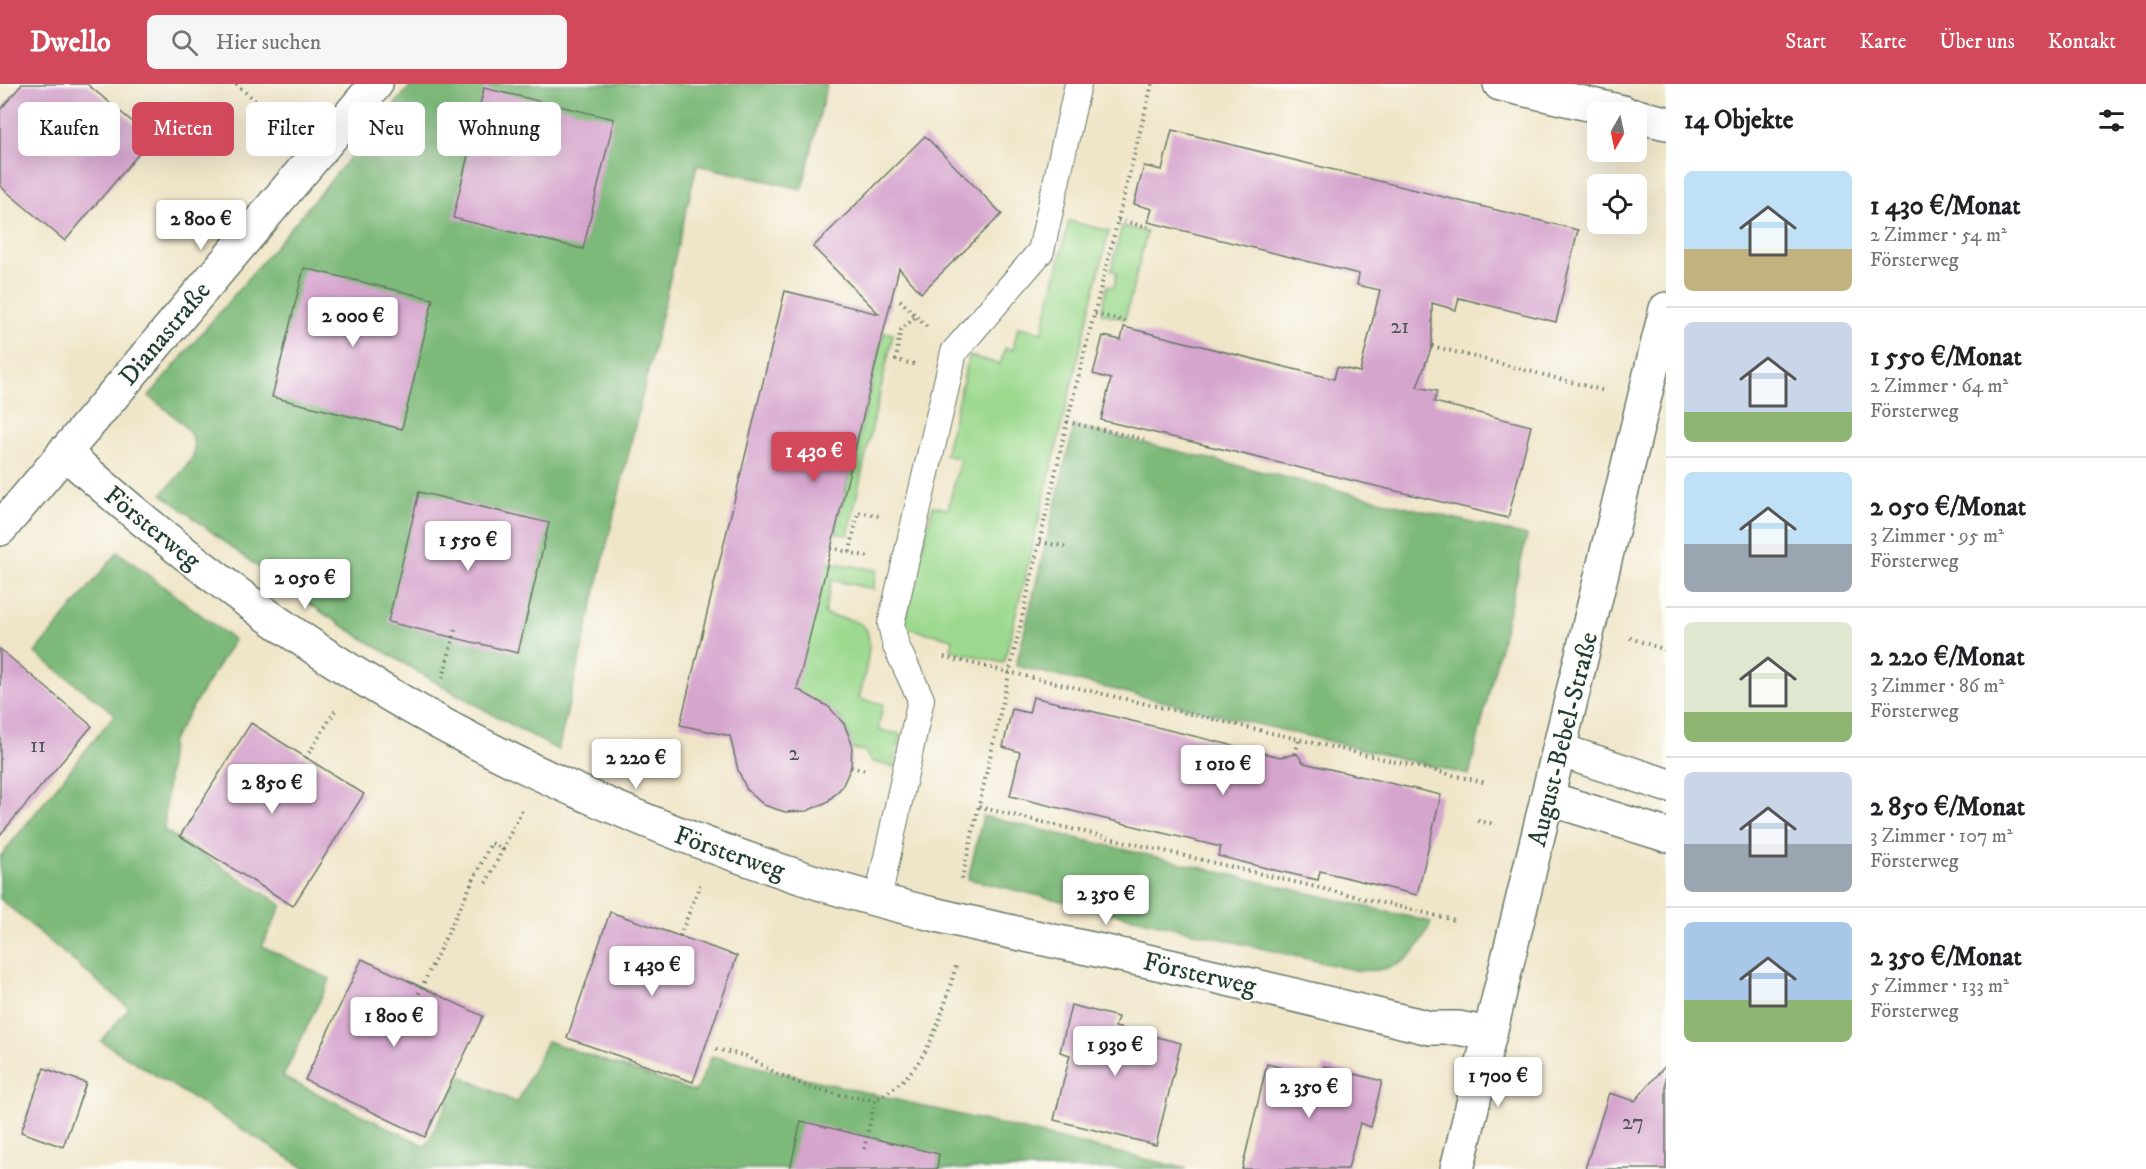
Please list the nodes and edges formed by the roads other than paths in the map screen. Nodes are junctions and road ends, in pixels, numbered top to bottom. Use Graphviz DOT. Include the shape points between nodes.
graph roads {
  1 [pos="376,84"];
  2 [pos="1078,84"];
  3 [pos="1500,84"];
  4 [pos="1587,104"];
  5 [pos="1647,119"];
  6 [pos="1666,123"];
  7 [pos="1666,309"];
  8 [pos="64,452"];
  9 [pos="0,529"];
  10 [pos="1559,750"];
  11 [pos="1666,785"];
  12 [pos="1547,798"];
  13 [pos="1666,835"];
  14 [pos="878,899"];
  15 [pos="1490,1034"];
  16 [pos="1457,1169"];
  1 -- 8 [label="street, Dianastraße"];
  2 -- 14 [label="lane" via="1041,251 954,352 891,624 896,646 921,699"];
  3 -- 4 [label="street"];
  5 -- 6 [label="street"];
  7 -- 10 [label="street, August-Bebel-Straße"];
  8 -- 9 [label="street, Dianastraße"];
  8 -- 14 [label="street, Försterweg" via="151,528 266,615 433,720 540,775 642,820 714,848"];
  10 -- 11 [label="street"];
  10 -- 12 [label="street, August-Bebel-Straße"];
  12 -- 13 [label="street"];
  12 -- 15 [label="street, August-Bebel-Straße"];
  14 -- 15 [label="street, Försterweg" via="1430,1028"];
  15 -- 16 [label="street, August-Bebel-Straße"];
}
